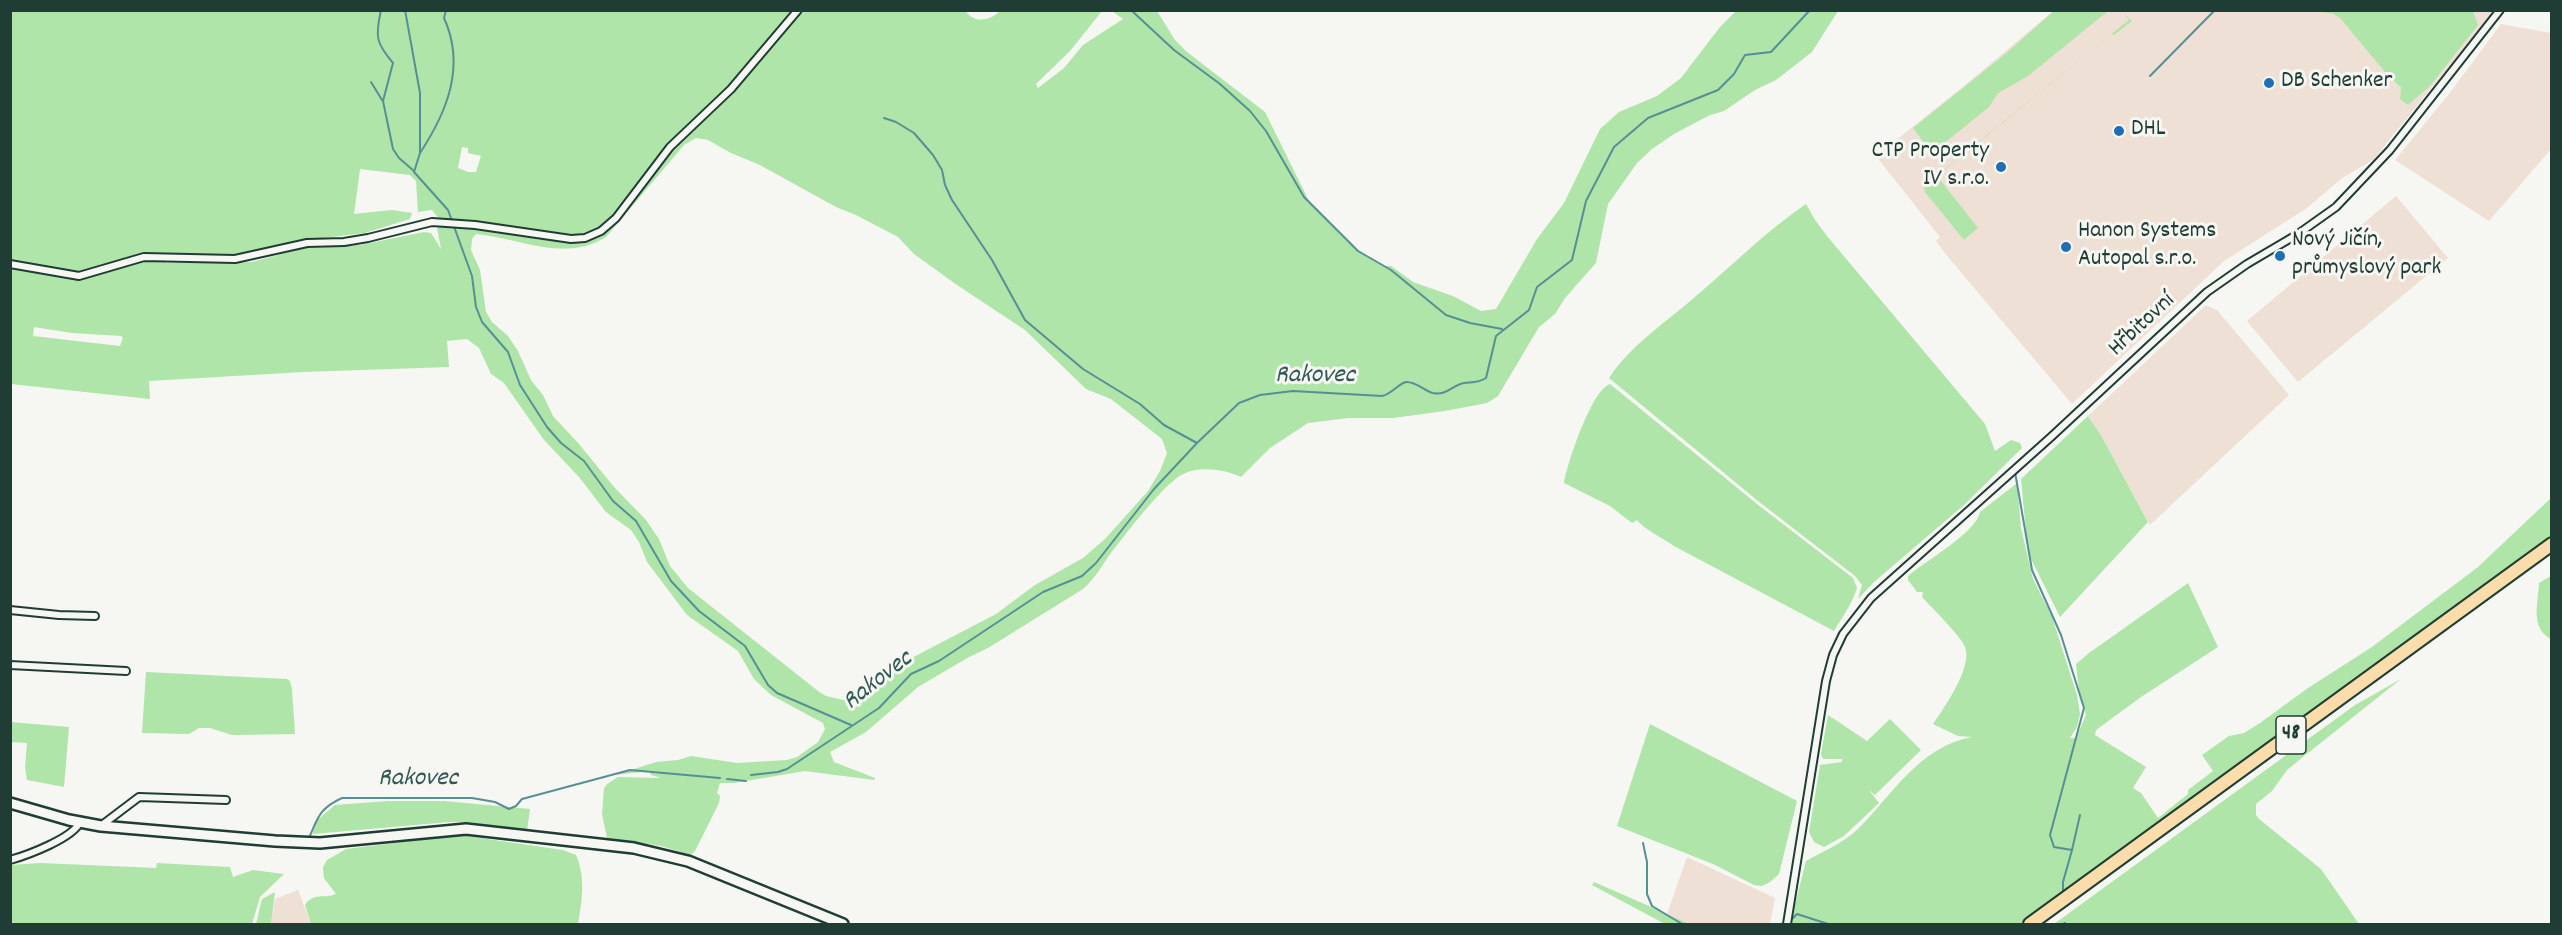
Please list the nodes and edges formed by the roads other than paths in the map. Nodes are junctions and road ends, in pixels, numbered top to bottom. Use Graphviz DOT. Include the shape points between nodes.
graph roads {
  1 [pos="798,10"];
  2 [pos="2500,10"];
  3 [pos="10,264"];
  4 [pos="2552,544"];
  5 [pos="2552,553"];
  6 [pos="10,610"];
  7 [pos="94,616"];
  8 [pos="10,665"];
  9 [pos="126,671"];
  10 [pos="226,800"];
  11 [pos="10,802"];
  12 [pos="80,822"];
  13 [pos="101,826"];
  14 [pos="10,860"];
  15 [pos="843,924"];
  16 [pos="1787,924"];
  17 [pos="2031,924"];
  18 [pos="2043,924"];
  1 -- 3 [label="street" via="731,90 670,147 616,218 585,238 432,222 368,238 307,243 235,259 144,257 79,276"];
  2 -- 16 [label="street, Hřbitovní" via="2390,150 2342,201 2305,230 2207,292 1871,598 1843,634 1826,681"];
  4 -- 17 [label="highway, 48"];
  5 -- 18 [label="highway, 48"];
  6 -- 7 [label="street"];
  8 -- 9 [label="street"];
  10 -- 13 [label="street" via="139,797"];
  11 -- 12 [label="main road"];
  12 -- 13 [label="main road"];
  12 -- 14 [label="street" via="75,831"];
  13 -- 15 [label="main road" via="311,843 466,828 634,848 688,861"];
}
